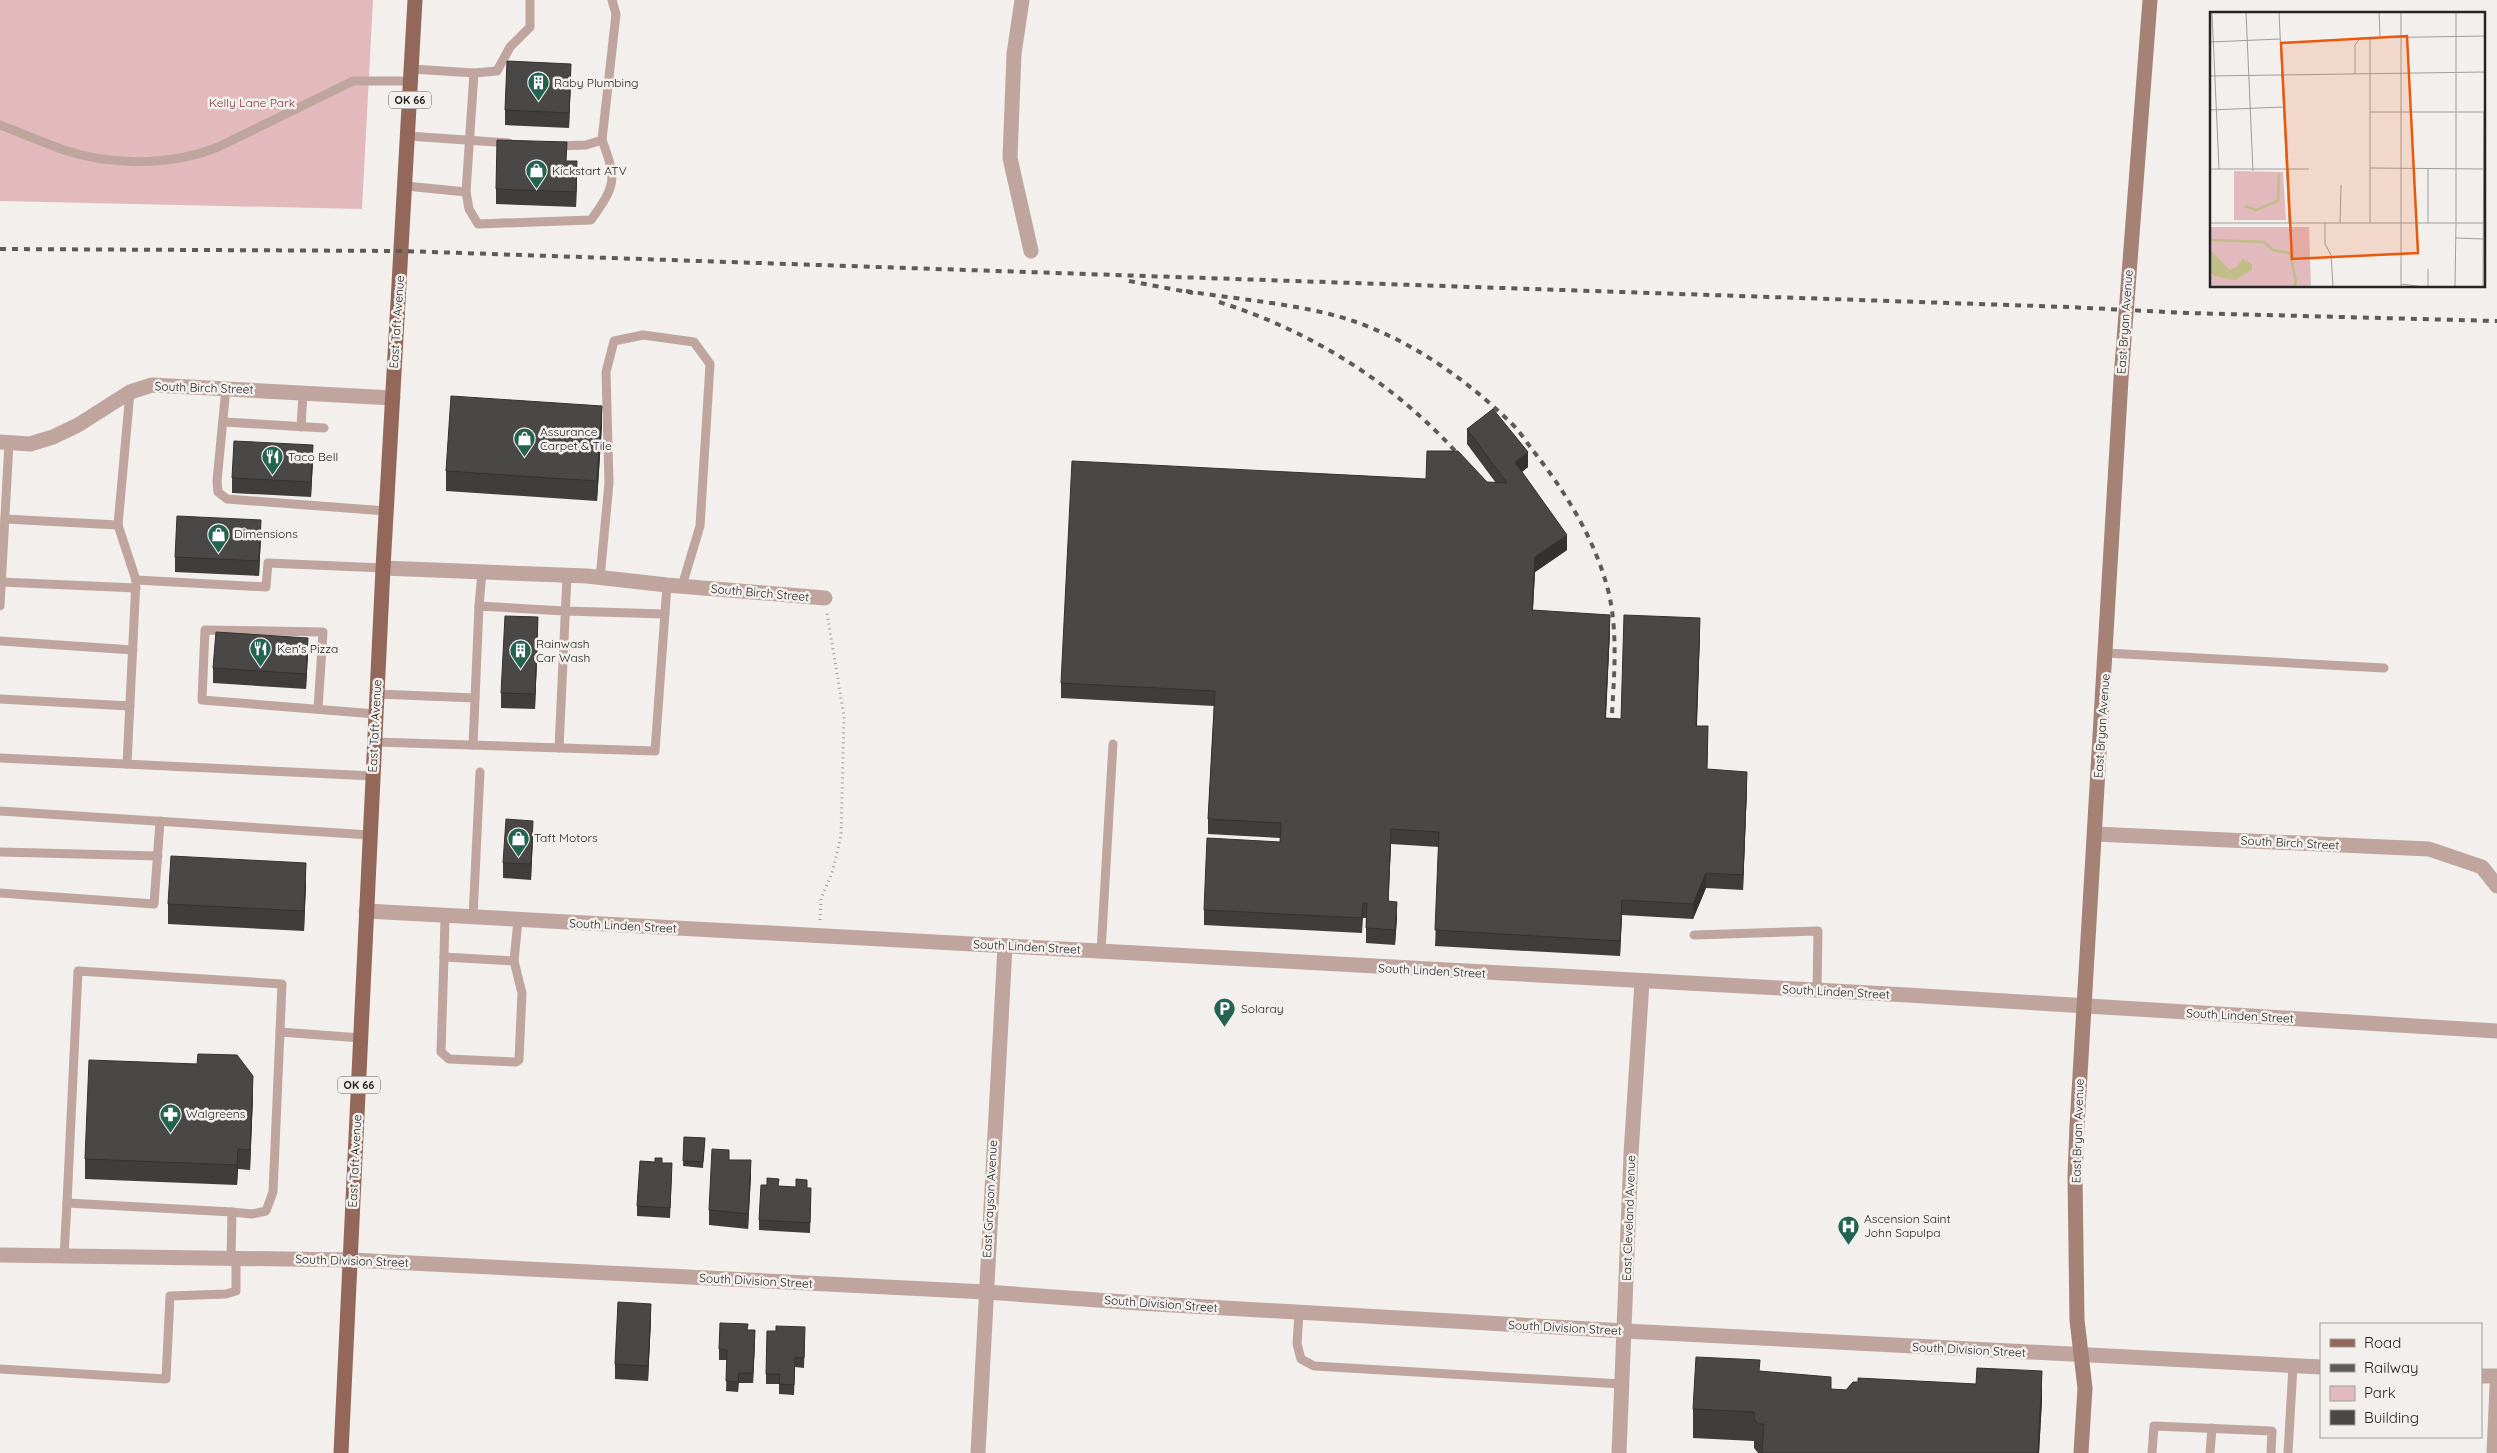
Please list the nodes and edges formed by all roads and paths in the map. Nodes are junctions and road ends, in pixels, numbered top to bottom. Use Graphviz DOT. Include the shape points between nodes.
graph roads {
  1 [pos="415,0"];
  2 [pos="530,0"];
  3 [pos="612,0"];
  4 [pos="1022,0"];
  5 [pos="2150,0"];
  6 [pos="474,72"];
  7 [pos="412,75"];
  8 [pos="0,125"];
  9 [pos="408,136"];
  10 [pos="470,140"];
  11 [pos="602,140"];
  12 [pos="519,143"];
  13 [pos="549,145"];
  14 [pos="406,186"];
  15 [pos="466,192"];
  16 [pos="1031,251"];
  17 [pos="226,388"];
  18 [pos="130,392"];
  19 [pos="303,392"];
  20 [pos="393,398"];
  21 [pos="225,422"];
  22 [pos="301,427"];
  23 [pos="324,428"];
  24 [pos="5,442"];
  25 [pos="386,511"];
  26 [pos="5,519"];
  27 [pos="118,525"];
  28 [pos="383,568"];
  29 [pos="482,572"];
  30 [pos="567,576"];
  31 [pos="600,578"];
  32 [pos="1,582"];
  33 [pos="136,584"];
  34 [pos="674,586"];
  35 [pos="825,598"];
  36 [pos="0,606"];
  37 [pos="479,606"];
  38 [pos="565,612"];
  39 [pos="665,614"];
  40 [pos="0,641"];
  41 [pos="133,650"];
  42 [pos="2106,653"];
  43 [pos="2384,668"];
  44 [pos="377,694"];
  45 [pos="475,698"];
  46 [pos="0,699"];
  47 [pos="130,706"];
  48 [pos="318,710"];
  49 [pos="376,714"];
  50 [pos="375,742"];
  51 [pos="1113,744"];
  52 [pos="473,745"];
  53 [pos="559,748"];
  54 [pos="0,758"];
  55 [pos="127,764"];
  56 [pos="480,772"];
  57 [pos="373,776"];
  58 [pos="0,811"];
  59 [pos="160,822"];
  60 [pos="2095,834"];
  61 [pos="370,835"];
  62 [pos="0,852"];
  63 [pos="158,856"];
  64 [pos="2497,886"];
  65 [pos="0,893"];
  66 [pos="366,911"];
  67 [pos="445,916"];
  68 [pos="473,917"];
  69 [pos="518,920"];
  70 [pos="1694,935"];
  71 [pos="820,936"];
  72 [pos="1005,946"];
  73 [pos="1101,952"];
  74 [pos="444,957"];
  75 [pos="514,961"];
  76 [pos="1642,982"];
  77 [pos="1817,991"];
  78 [pos="2084,1006"];
  79 [pos="2497,1030"];
  80 [pos="280,1032"];
  81 [pos="361,1038"];
  82 [pos="67,1203"];
  83 [pos="232,1212"];
  84 [pos="0,1255"];
  85 [pos="64,1256"];
  86 [pos="234,1258"];
  87 [pos="351,1260"];
  88 [pos="986,1292"];
  89 [pos="1299,1312"];
  90 [pos="1625,1331"];
  91 [pos="2080,1356"];
  92 [pos="2293,1366"];
  93 [pos="2320,1367"];
  94 [pos="0,1369"];
  95 [pos="2482,1376"];
  96 [pos="2497,1376"];
  97 [pos="1622,1384"];
  98 [pos="2497,1386"];
  99 [pos="2212,1428"];
  100 [pos="340,1453"];
  101 [pos="978,1453"];
  102 [pos="1619,1453"];
  103 [pos="2081,1453"];
  104 [pos="2152,1453"];
  105 [pos="2210,1453"];
  106 [pos="2271,1453"];
  107 [pos="2288,1453"];
  108 [pos="2494,1453"];
  1 -- 7 [label="main road, East Taft Avenue / OK 66"];
  2 -- 6 [label="lane" via="530,27 510,47 497,71"];
  3 -- 11 [label="lane" via="616,14"];
  4 -- 16 [label="street" via="1014,54 1010,158"];
  5 -- 42 [label="street, East Bryan Avenue" via="2121,379"];
  6 -- 7 [label="lane"];
  6 -- 10 [label="lane"];
  7 -- 8 [label="lane" via="353,81 218,147 164,161 96,157 66,150"];
  7 -- 9 [label="main road, East Taft Avenue / OK 66"];
  9 -- 10 [label="lane"];
  9 -- 14 [label="main road, East Taft Avenue / OK 66"];
  10 -- 12 [label="lane"];
  10 -- 15 [label="lane"];
  11 -- 13 [label="lane" via="586,145"];
  11 -- 15 [label="lane" via="613,169 609,194 591,220 478,224 469,210"];
  14 -- 15 [label="lane"];
  14 -- 20 [label="main road, East Taft Avenue / OK 66"];
  17 -- 18 [label="street, South Birch Street" via="152,385"];
  17 -- 19 [label="street, South Birch Street"];
  17 -- 21 [label="lane"];
  18 -- 24 [label="street, South Birch Street" via="53,437 30,444"];
  18 -- 27 [label="lane"];
  19 -- 20 [label="street, South Birch Street"];
  19 -- 22 [label="lane"];
  20 -- 25 [label="main road, East Taft Avenue / OK 66"];
  21 -- 22 [label="lane"];
  21 -- 25 [label="lane" via="217,481 218,492 227,499"];
  22 -- 23 [label="lane"];
  24 -- 26 [label="lane"];
  25 -- 28 [label="main road, East Taft Avenue / OK 66"];
  26 -- 27 [label="lane"];
  26 -- 32 [label="lane"];
  27 -- 33 [label="lane"];
  28 -- 29 [label="street, South Birch Street"];
  28 -- 33 [label="lane" via="268,563 266,587"];
  28 -- 44 [label="main road, East Taft Avenue / OK 66"];
  29 -- 30 [label="street, South Birch Street"];
  29 -- 37 [label="lane"];
  30 -- 31 [label="street, South Birch Street"];
  30 -- 38 [label="lane"];
  31 -- 34 [label="street, South Birch Street"];
  31 -- 34 [label="lane" via="609,483 606,372 614,340 643,335 694,342 710,364 700,526"];
  32 -- 33 [label="lane"];
  32 -- 36 [label="lane"];
  33 -- 41 [label="lane"];
  34 -- 35 [label="street, South Birch Street"];
  34 -- 39 [label="lane"];
  35 -- 71 [label="path, South Birch Street" via="844,716 841,836 832,873 821,899"];
  37 -- 38 [label="lane"];
  37 -- 45 [label="lane"];
  38 -- 39 [label="lane"];
  38 -- 53 [label="lane"];
  39 -- 53 [label="lane" via="655,751"];
  40 -- 41 [label="lane"];
  41 -- 47 [label="lane"];
  42 -- 43 [label="lane"];
  42 -- 60 [label="street, East Bryan Avenue"];
  44 -- 45 [label="lane"];
  44 -- 49 [label="main road, East Taft Avenue / OK 66"];
  45 -- 52 [label="lane"];
  46 -- 47 [label="lane"];
  47 -- 55 [label="lane"];
  48 -- 48 [label="lane" via="202,700 205,630 323,632"];
  48 -- 49 [label="lane"];
  49 -- 50 [label="main road, East Taft Avenue / OK 66"];
  50 -- 52 [label="lane"];
  50 -- 57 [label="main road, East Taft Avenue / OK 66"];
  51 -- 73 [label="lane"];
  52 -- 53 [label="lane"];
  54 -- 55 [label="lane"];
  55 -- 57 [label="lane"];
  56 -- 68 [label="lane"];
  57 -- 61 [label="main road, East Taft Avenue / OK 66"];
  58 -- 59 [label="lane"];
  59 -- 61 [label="lane"];
  59 -- 63 [label="lane"];
  60 -- 64 [label="street, South Birch Street" via="2429,849 2482,867"];
  60 -- 78 [label="street, East Bryan Avenue"];
  61 -- 66 [label="main road, East Taft Avenue / OK 66"];
  62 -- 63 [label="lane"];
  63 -- 65 [label="lane" via="154,904"];
  66 -- 67 [label="street, South Linden Street"];
  66 -- 81 [label="main road, East Taft Avenue / OK 66"];
  67 -- 68 [label="street, South Linden Street"];
  67 -- 74 [label="lane"];
  68 -- 69 [label="street, South Linden Street"];
  69 -- 71 [label="street, South Linden Street"];
  69 -- 75 [label="lane"];
  70 -- 77 [label="lane" via="1818,931"];
  71 -- 72 [label="street, South Linden Street"];
  72 -- 73 [label="street, South Linden Street"];
  72 -- 88 [label="street, East Grayson Avenue"];
  73 -- 76 [label="street, South Linden Street"];
  74 -- 75 [label="lane"];
  74 -- 75 [label="lane" via="441,1052 449,1059 519,1060 522,993"];
  76 -- 77 [label="street, South Linden Street"];
  76 -- 90 [label="street, East Cleveland Avenue"];
  77 -- 78 [label="street, South Linden Street"];
  78 -- 79 [label="street, South Linden Street"];
  78 -- 91 [label="street, East Bryan Avenue" via="2075,1176"];
  80 -- 81 [label="lane"];
  80 -- 82 [label="lane" via="282,984 78,971"];
  80 -- 83 [label="lane" via="273,1192 266,1211 252,1214"];
  81 -- 87 [label="main road, East Taft Avenue / OK 66"];
  82 -- 83 [label="lane"];
  82 -- 85 [label="lane"];
  83 -- 86 [label="lane"];
  84 -- 85 [label="street, South Division Street"];
  85 -- 86 [label="street, South Division Street"];
  86 -- 87 [label="street, South Division Street"];
  86 -- 94 [label="lane" via="236,1291 170,1296 166,1379"];
  87 -- 88 [label="street, South Division Street"];
  87 -- 100 [label="main road, East Taft Avenue / OK 66"];
  88 -- 89 [label="street, South Division Street"];
  88 -- 101 [label="street, East Grayson Avenue"];
  89 -- 90 [label="street, South Division Street"];
  89 -- 97 [label="lane" via="1297,1344 1301,1359 1314,1366"];
  90 -- 91 [label="street, South Division Street"];
  90 -- 97 [label="street, East Cleveland Avenue"];
  91 -- 92 [label="street, South Division Street"];
  91 -- 103 [label="street, East Bryan Avenue" via="2085,1388"];
  92 -- 93 [label="street, South Division Street"];
  92 -- 107 [label="lane"];
  95 -- 96 [label="street"];
  97 -- 102 [label="street, East Cleveland Avenue"];
  98 -- 108 [label="street"];
  99 -- 104 [label="lane" via="2154,1426"];
  99 -- 105 [label="lane"];
  99 -- 106 [label="lane" via="2272,1431"];
}
